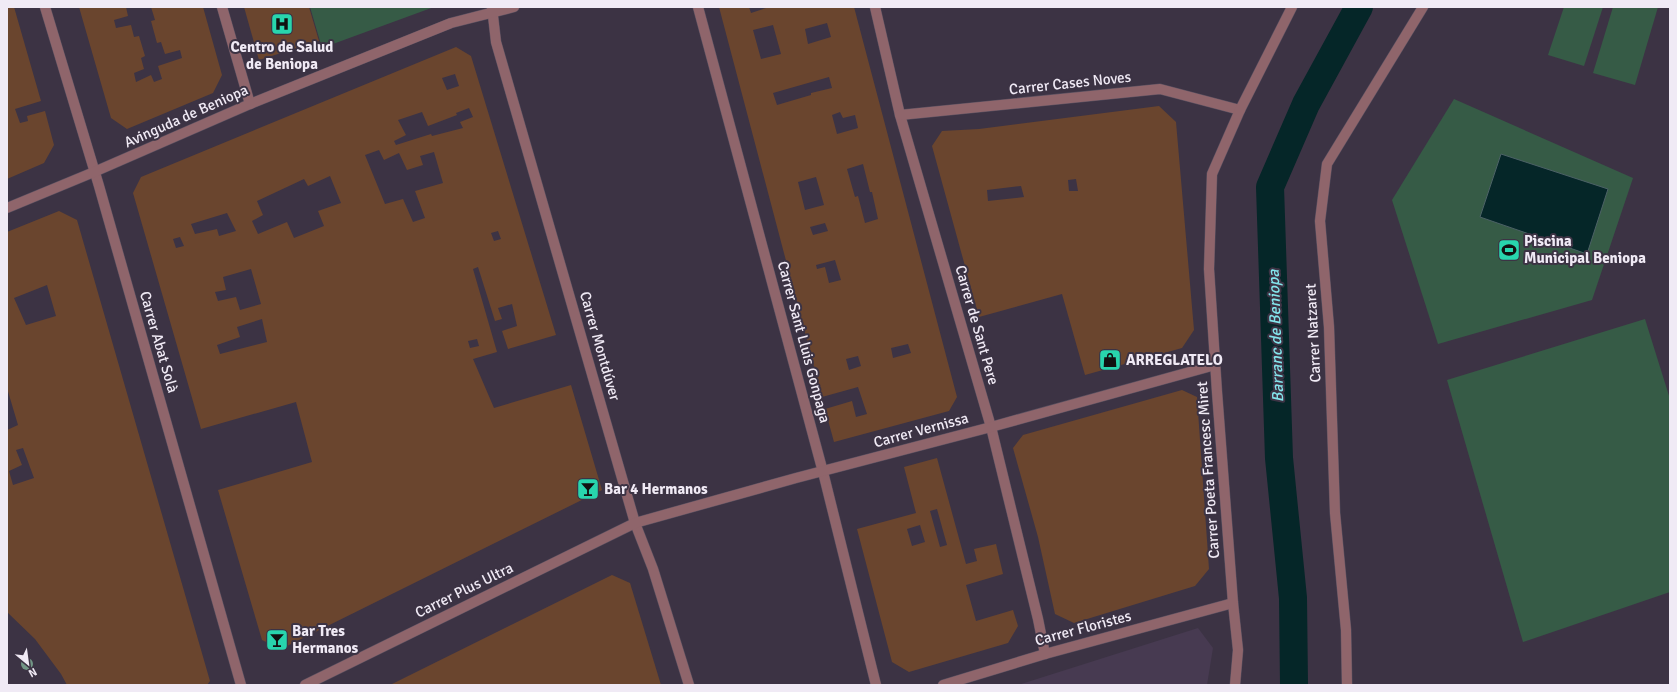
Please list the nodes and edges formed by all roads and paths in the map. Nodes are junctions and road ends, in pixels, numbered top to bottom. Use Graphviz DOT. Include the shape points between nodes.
graph roads {
  1 [pos="45,7"];
  2 [pos="222,7"];
  3 [pos="514,7"];
  4 [pos="698,7"];
  5 [pos="875,7"];
  6 [pos="1292,7"];
  7 [pos="1423,7"];
  8 [pos="492,10"];
  9 [pos="250,104"];
  10 [pos="1240,110"];
  11 [pos="900,115"];
  12 [pos="94,172"];
  13 [pos="7,208"];
  14 [pos="1215,365"];
  15 [pos="991,427"];
  16 [pos="823,472"];
  17 [pos="635,523"];
  18 [pos="1233,603"];
  19 [pos="1044,654"];
  20 [pos="241,685"];
  21 [pos="305,685"];
  22 [pos="689,685"];
  23 [pos="876,685"];
  24 [pos="943,685"];
  25 [pos="1235,685"];
  26 [pos="1347,685"];
  1 -- 12 [label="street, Carrer Abat Solà"];
  2 -- 9 [label="street"];
  3 -- 8 [label="street, Avinguda de Beniopa"];
  4 -- 16 [label="street, Carrer Sant Lluis Gonpaga"];
  5 -- 11 [label="street, Carrer de Sant Pere"];
  6 -- 10 [label="street, Carrer Poeta Francesc Miret"];
  7 -- 26 [label="street, Carrer Natzaret" via="1327,164 1320,222 1329,327 1335,513 1346,630"];
  8 -- 9 [label="street, Avinguda de Beniopa" via="451,23"];
  8 -- 17 [label="street, Carrer Montdúver" via="496,42"];
  9 -- 12 [label="street, Avinguda de Beniopa"];
  10 -- 11 [label="street, Carrer Cases Noves" via="1160,89"];
  10 -- 14 [label="street, Carrer Poeta Francesc Miret" via="1212,174 1209,269"];
  11 -- 15 [label="street, Carrer de Sant Pere"];
  12 -- 13 [label="street, Avinguda de Beniopa"];
  12 -- 20 [label="street, Carrer Abat Solà"];
  14 -- 15 [label="street, Carrer Vernissa"];
  14 -- 18 [label="street, Carrer Poeta Francesc Miret"];
  15 -- 16 [label="street, Carrer Vernissa"];
  15 -- 19 [label="street, Carrer de Sant Pere" via="1038,619"];
  16 -- 17 [label="street, Carrer Vernissa"];
  16 -- 23 [label="street, Carrer Sant Lluis Gonpaga"];
  17 -- 21 [label="street, Carrer Plus Ultra"];
  17 -- 22 [label="street, Carrer Montdúver" via="653,569"];
  18 -- 19 [label="street, Carrer Floristes"];
  18 -- 25 [label="street, Carrer Poeta Francesc Miret" via="1238,650"];
  19 -- 24 [label="street, Carrer Floristes"];
}
